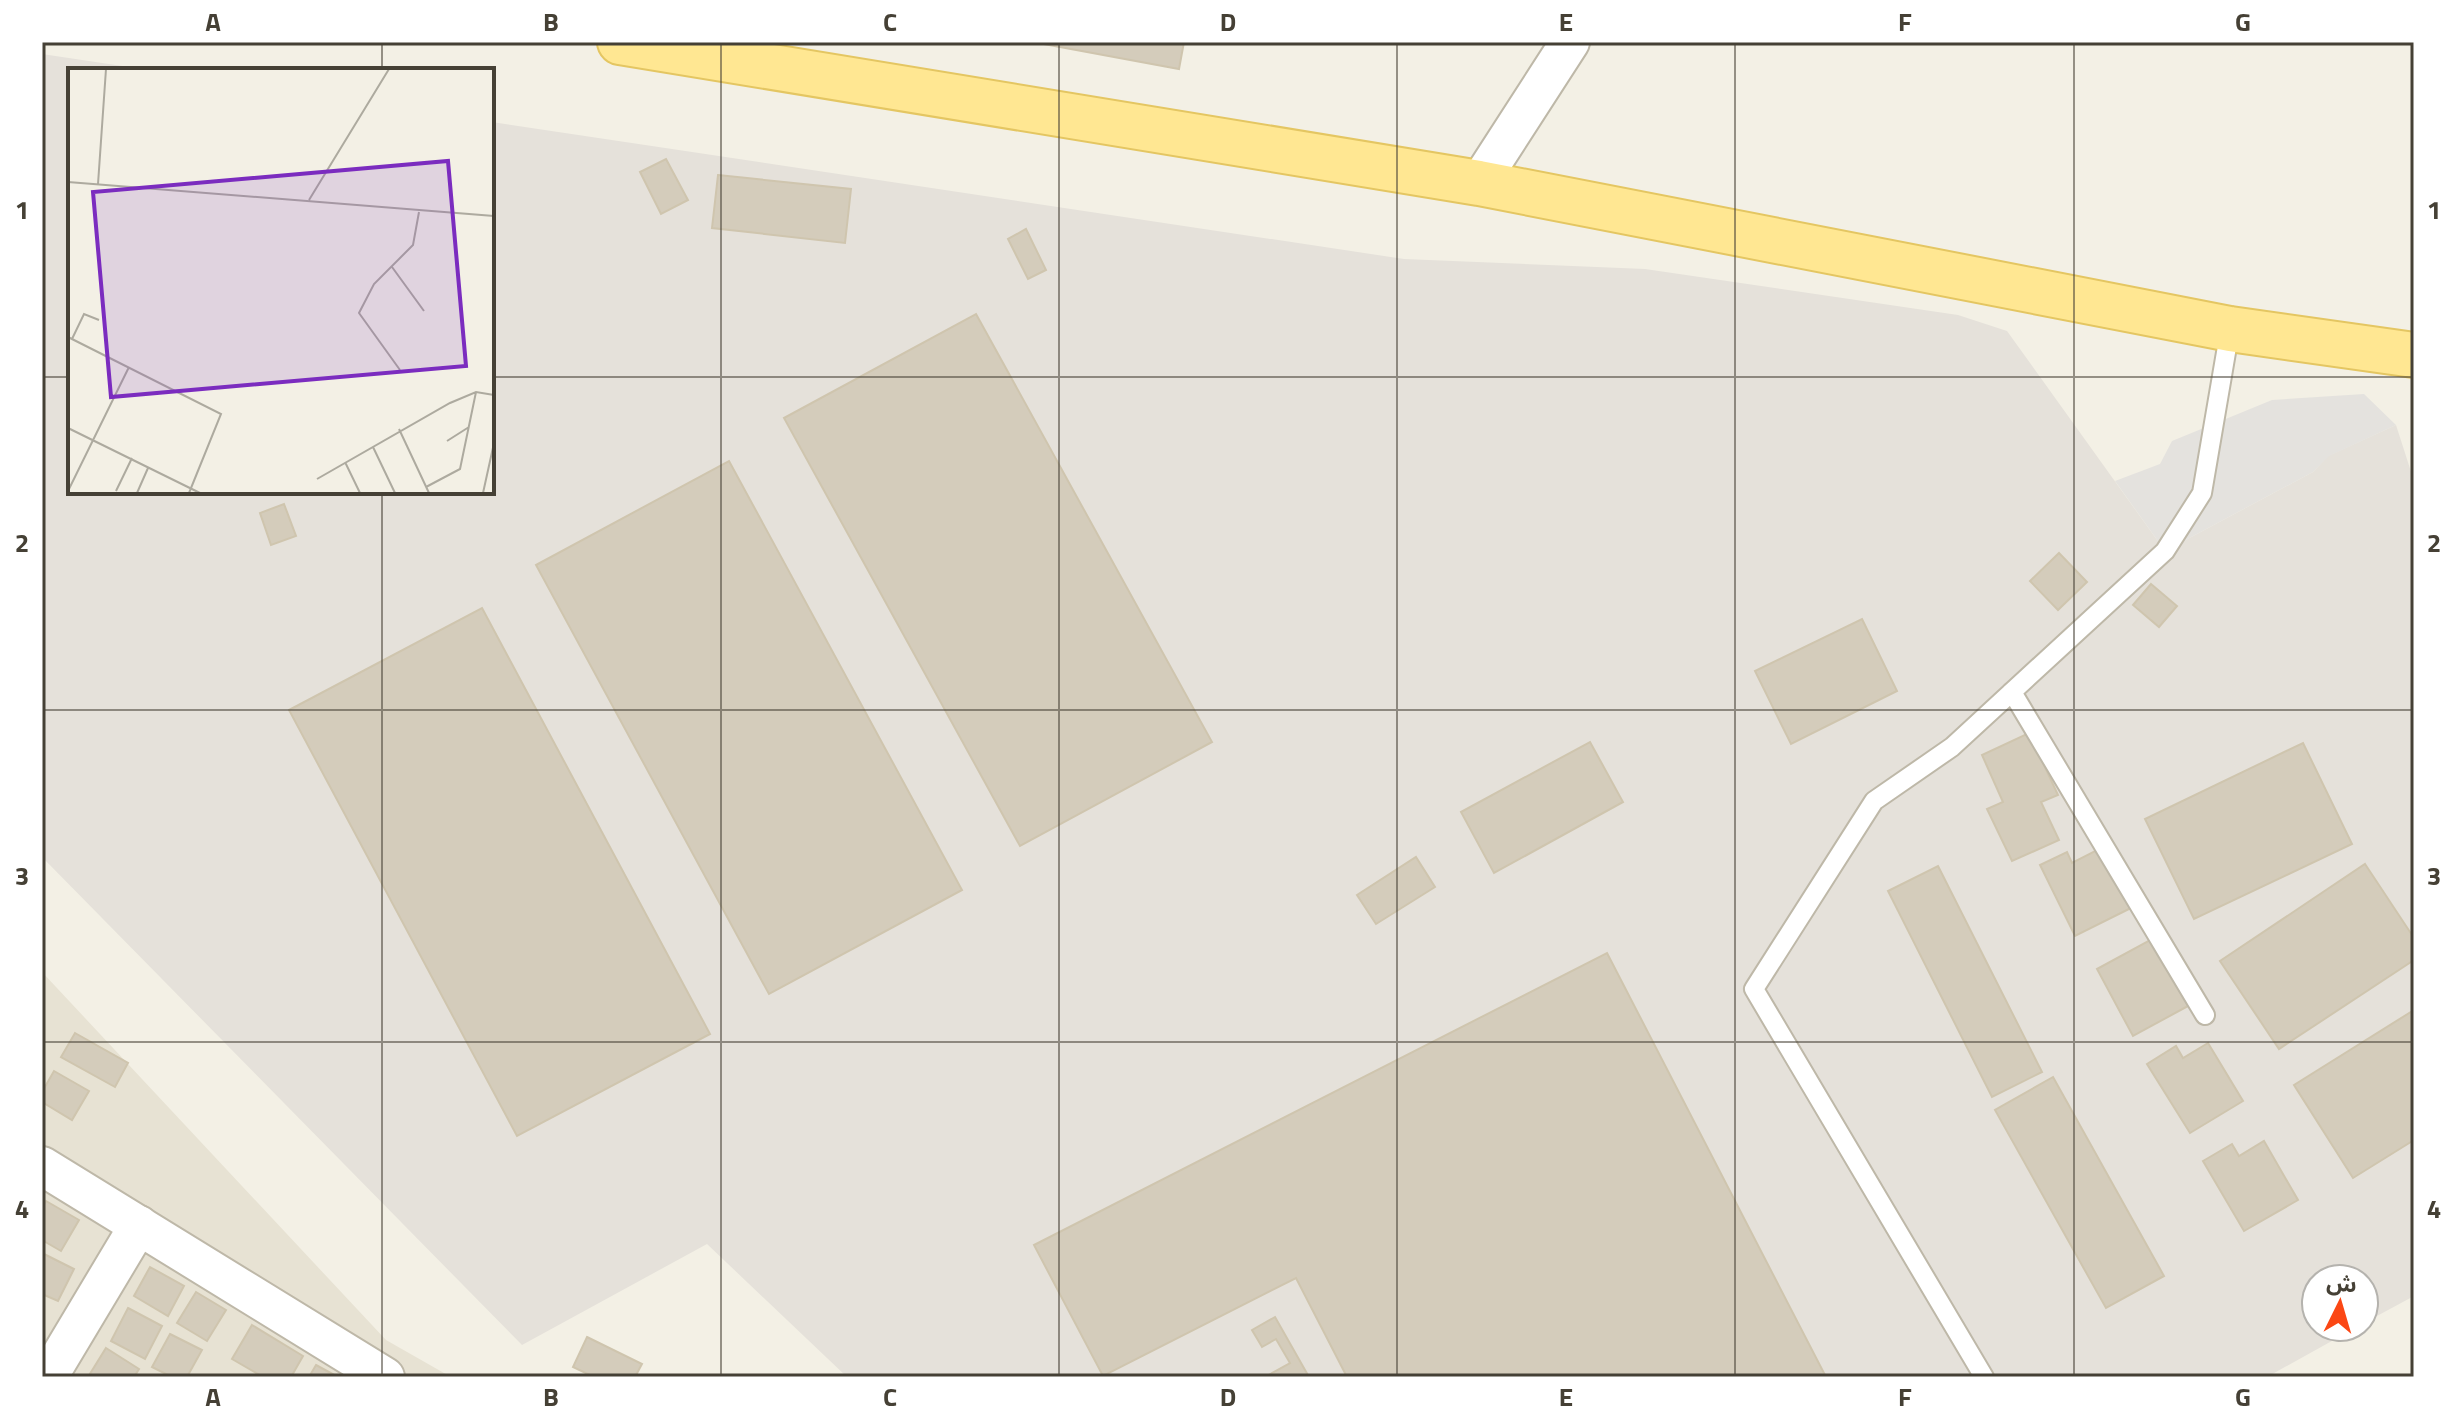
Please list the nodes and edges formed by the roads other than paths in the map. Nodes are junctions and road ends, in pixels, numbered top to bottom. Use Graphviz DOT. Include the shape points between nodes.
graph roads {
  1 [pos="620,42"];
  2 [pos="1570,42"];
  3 [pos="1479,183"];
  4 [pos="2230,329"];
  5 [pos="2414,355"];
  6 [pos="2012,692"];
  7 [pos="2205,1015"];
  8 [pos="42,1166"];
  9 [pos="139,1225"];
  10 [pos="48,1377"];
  11 [pos="385,1377"];
  12 [pos="1984,1377"];
  1 -- 3 [label="main road"];
  2 -- 3 [label="street"];
  3 -- 4 [label="main road"];
  4 -- 5 [label="main road"];
  4 -- 6 [label="lane" via="2202,493 2165,551"];
  6 -- 7 [label="lane"];
  6 -- 12 [label="lane" via="1952,747 1874,801 1754,989"];
  8 -- 9 [label="street"];
  9 -- 10 [label="street"];
  9 -- 11 [label="street"];
}
